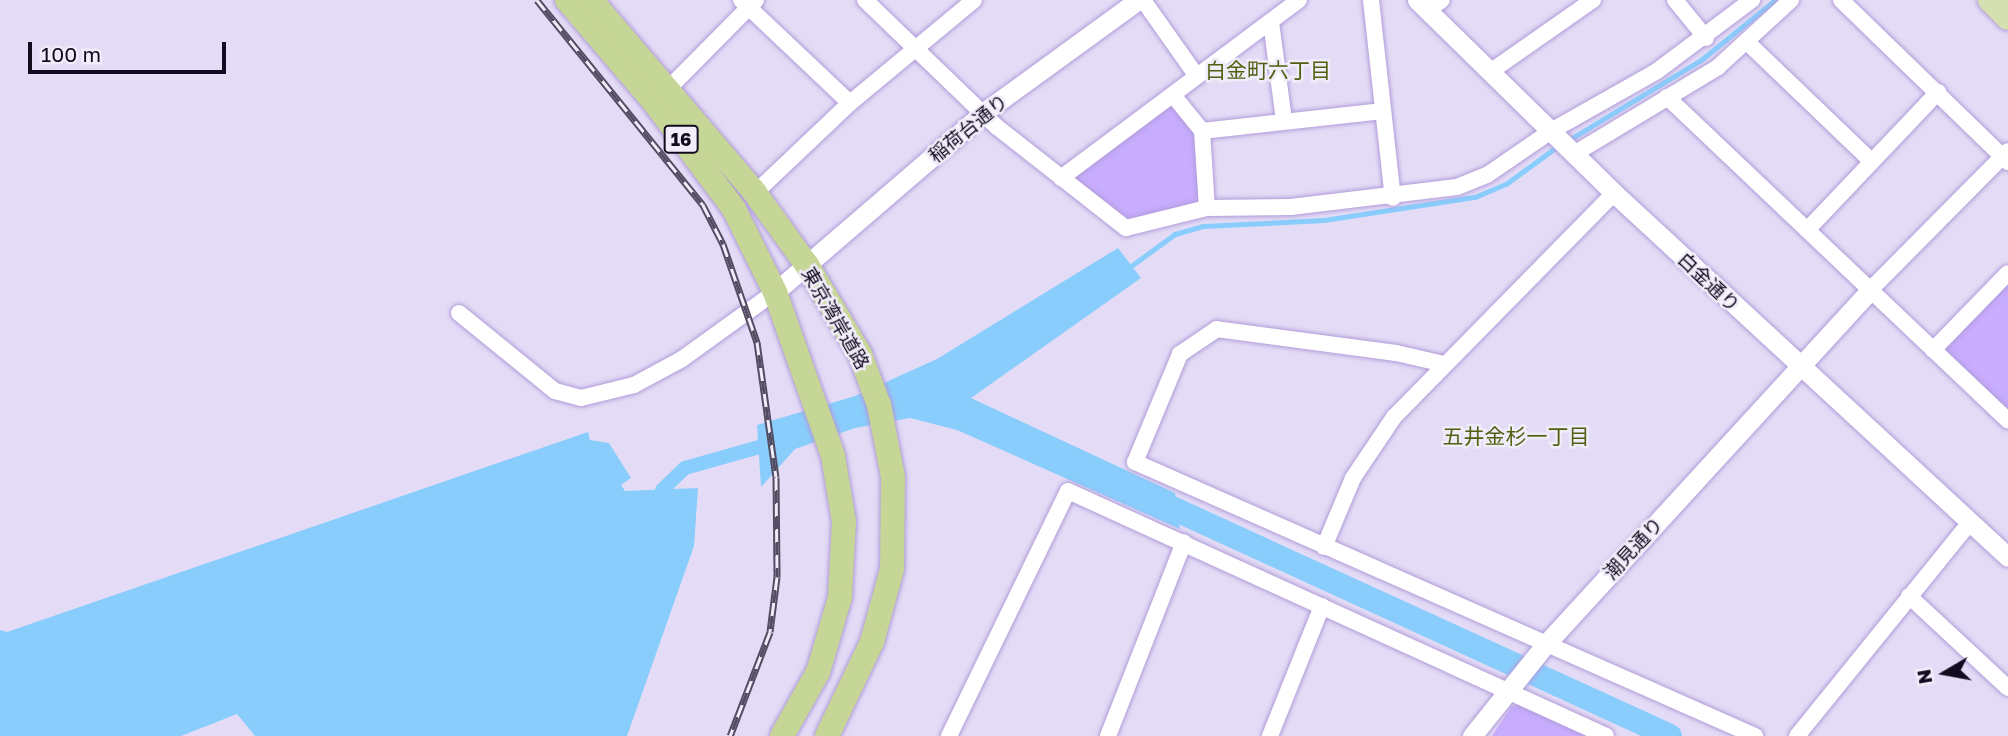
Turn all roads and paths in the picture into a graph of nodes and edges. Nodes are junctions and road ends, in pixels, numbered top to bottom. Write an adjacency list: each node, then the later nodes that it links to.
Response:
1 (567, 0): 24 (highway, 東京湾岸道路 / 16)
2 (591, 0): 24 (highway, 東京湾岸道路 / 16)
3 (865, 0): 20 (street)
4 (974, 0): 20 (street)
5 (1299, 0): 17 (street)
6 (1371, 0): 28 (street)
7 (1593, 0): 21 (street)
8 (1675, 0): 18 (street)
9 (1752, 0): 18 (street)
10 (1791, 0): 19 (street)
11 (1841, 0): 23 (street)
12 (1990, 0): 16 (main road)
13 (1136, 1): 22 (street); 29 (street, 稲荷台通り)
14 (748, 2): 24 (street); 27 (street)
15 (1429, 4): 21 (street, 白金通り)
16 (2008, 18)
17 (1271, 22): 22 (street); 30 (street)
18 (1706, 38): 32 (street)
19 (1747, 42): 26 (street); 35 (street)
20 (915, 47): 27 (street); 29 (street)
21 (1490, 72): 32 (street, 白金通り)
22 (1196, 75): 25 (street)
23 (1938, 92): 34 (street); 35 (street)
24 (662, 95): 37 (highway, 東京湾岸道路 / 16); 44 (highway, 東京湾岸道路 / 16)
25 (1172, 95): 31 (street); 36 (street)
26 (1667, 97): 33 (street); 41 (street)
27 (850, 103): 37 (street)
28 (1383, 111): 30 (street); 39 (street)
29 (984, 112): 36 (street); 42 (street, 稲荷台通り)
30 (1284, 121): 31 (street)
31 (1202, 131): 40 (street)
32 (1552, 131): 33 (street, 白金通り); 39 (street)
33 (1574, 154): 38 (street, 白金通り)
34 (2006, 157): 45 (street)
35 (1871, 161): 41 (street)
36 (1061, 178): 40 (street)
37 (755, 193): 42 (highway, 東京湾岸道路 / 16)
38 (1614, 193): 48 (street); 49 (street, 白金通り)
39 (1393, 198): 40 (street)
40 (1206, 208)
41 (1808, 229): 45 (street)
42 (807, 265): 44 (street, 稲荷台通り); 61 (highway, 東京湾岸道路 / 16)
43 (2008, 273): 47 (street)
44 (775, 292): 46 (street); 60 (highway, 東京湾岸道路 / 16)
45 (1869, 292): 47 (street); 49 (street, 潮見通り)
46 (459, 313)
47 (1933, 351): 50 (street)
48 (1444, 364): 53 (street); 53 (street)
49 (1800, 366): 51 (street, 白金通り); 57 (street, 潮見通り)
50 (2008, 419)
51 (1970, 522): 54 (street, 白金通り); 55 (street)
52 (1184, 542): 56 (street); 62 (street); 63 (street)
53 (1324, 547): 57 (street)
54 (2008, 557)
55 (1909, 596): 58 (street); 68 (street)
56 (1322, 606): 59 (street); 64 (street)
57 (1544, 646): 59 (street, 潮見通り); 67 (street)
58 (2008, 688)
59 (1504, 691): 65 (street, 潮見通り); 66 (street)
60 (782, 736)
61 (827, 736)
62 (949, 736)
63 (1108, 736)
64 (1270, 736)
65 (1472, 736)
66 (1606, 736)
67 (1755, 736)
68 (1797, 736)

